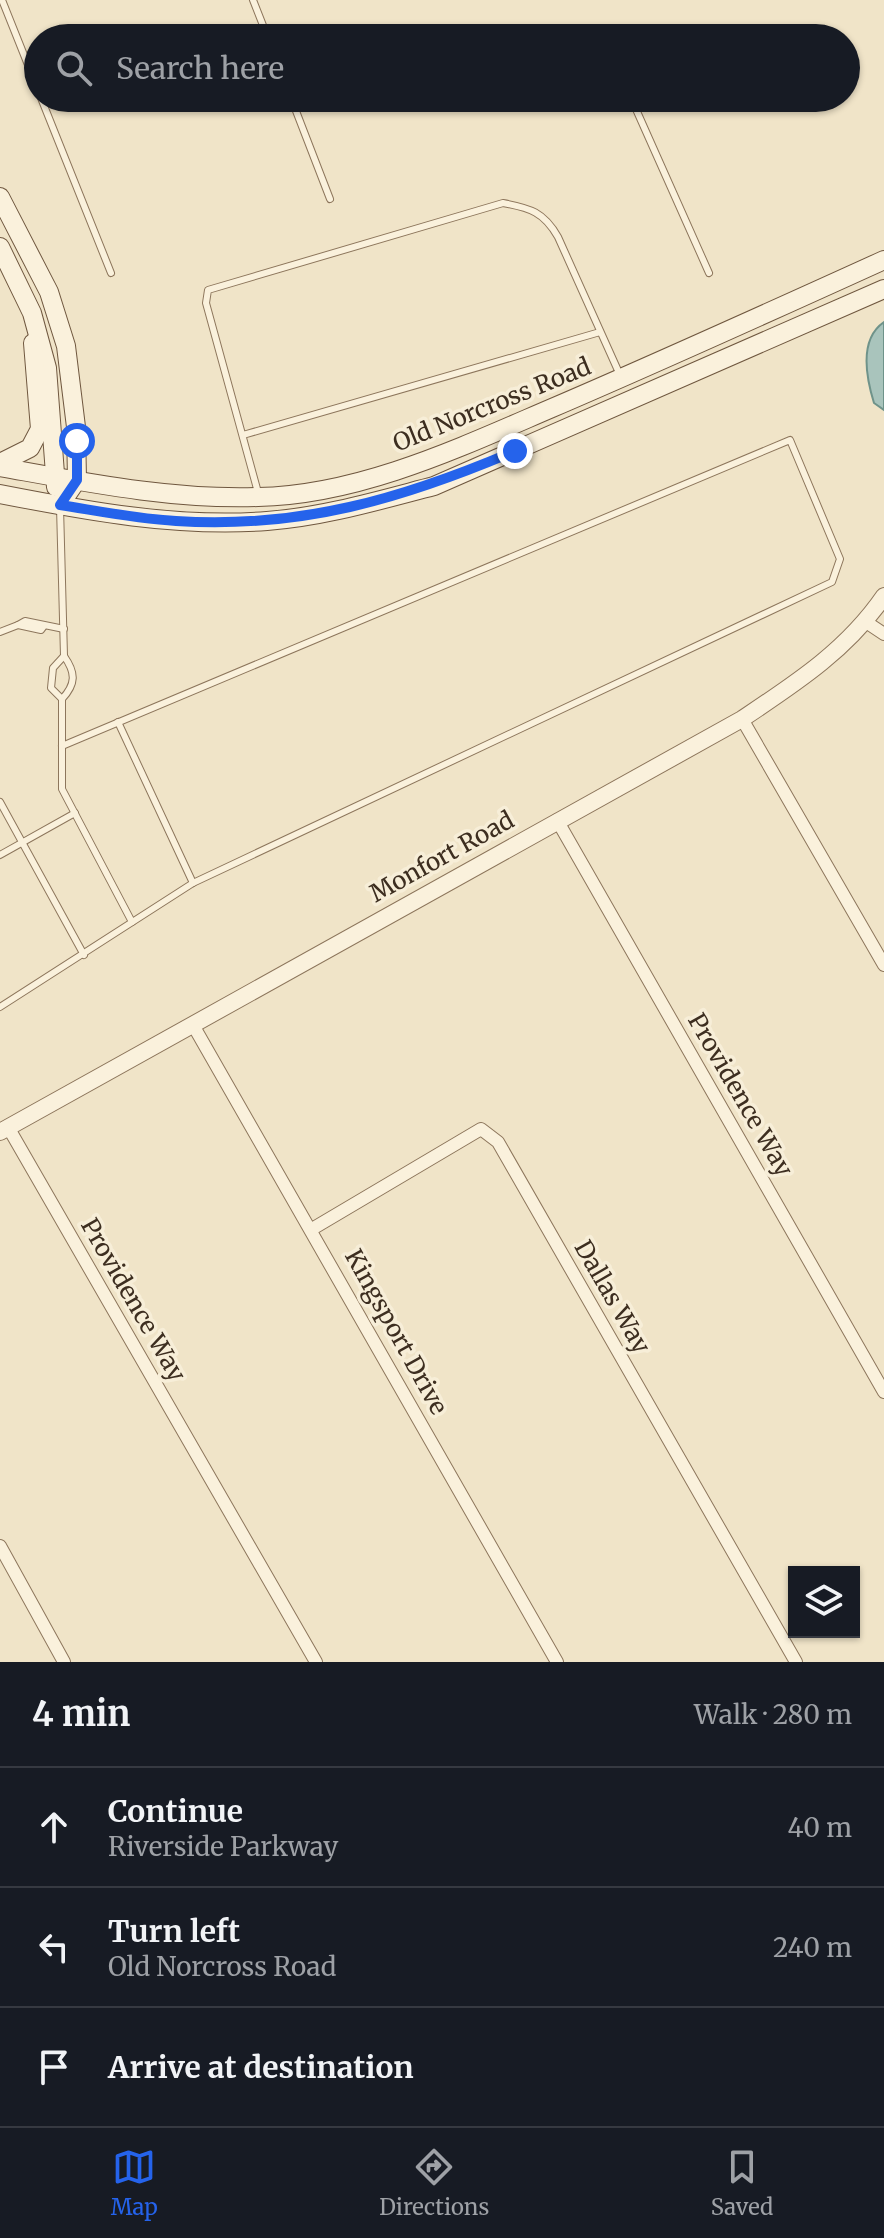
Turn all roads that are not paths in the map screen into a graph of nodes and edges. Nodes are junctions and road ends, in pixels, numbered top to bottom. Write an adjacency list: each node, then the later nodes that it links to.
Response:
1 (2, 0): 4 (lane)
2 (253, 0): 3 (lane)
3 (262, 24)
4 (24, 55)
5 (47, 112): 12 (lane)
6 (296, 112): 9 (lane)
7 (637, 112): 13 (lane)
8 (0, 197): 21 (main road)
9 (330, 199)
10 (0, 247): 15 (main road)
11 (884, 260): 17 (main road, Old Norcross Road)
12 (111, 273)
13 (709, 273)
14 (884, 289): 24 (main road, Old Norcross Road)
15 (32, 313): 19 (main road); 20 (main road)
16 (600, 332): 17 (lane); 18 (lane); 18 (lane)
17 (621, 379): 23 (main road, Old Norcross Road)
18 (243, 435): 23 (lane)
19 (0, 465): 20 (main road, Old Norcross Road)
20 (53, 476): 21 (main road, Old Norcross Road); 24 (main road)
21 (77, 480): 23 (main road, Old Norcross Road); 24 (main road)
22 (0, 494): 24 (main road, Old Norcross Road)
23 (260, 497)
24 (60, 505): 27 (lane)
25 (884, 596): 26 (street, Monfort Road)
26 (866, 622): 29 (street); 32 (street, Monfort Road)
27 (64, 629): 28 (lane); 30 (lane)
28 (0, 632)
29 (884, 634)
30 (64, 656): 31 (lane); 31 (lane)
31 (62, 699): 34 (lane)
32 (742, 719): 37 (street, Monfort Road); 43 (street)
33 (118, 722): 34 (lane); 40 (lane); 40 (lane)
34 (62, 746): 36 (lane)
35 (0, 802): 38 (lane)
36 (75, 813): 38 (lane); 41 (lane)
37 (557, 820): 45 (street, Monfort Road); 48 (street, Providence Way)
38 (24, 842): 39 (lane); 42 (lane)
39 (0, 855)
40 (193, 883): 41 (lane)
41 (132, 922): 42 (lane)
42 (84, 955): 44 (lane)
43 (884, 965)
44 (0, 1007)
45 (193, 1025): 46 (street, Monfort Road); 47 (street, Kingsport Drive)
46 (4, 1130): 51 (street, Providence Way)
47 (312, 1229): 52 (street, Kingsport Drive); 53 (street, Dallas Way)
48 (884, 1392)
49 (0, 1546): 50 (street)
50 (64, 1662)
51 (316, 1662)
52 (557, 1662)
53 (796, 1662)

